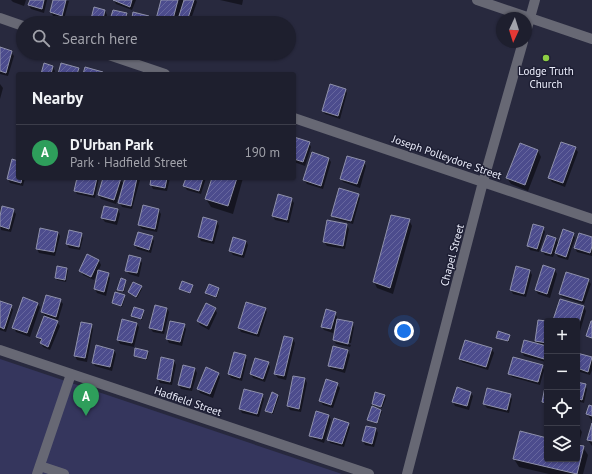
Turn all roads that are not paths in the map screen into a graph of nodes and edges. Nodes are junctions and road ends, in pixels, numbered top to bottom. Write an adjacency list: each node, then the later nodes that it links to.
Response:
1 (477, 0): 3 (street)
2 (535, 0): 4 (street)
3 (512, 12)
4 (532, 12)
5 (0, 18): 7 (street)
6 (532, 19): 8 (street)
7 (16, 24)
8 (592, 39)
9 (521, 48): 13 (street, Chapel Street)
10 (124, 60): 11 (street)
11 (159, 72)
12 (296, 119): 13 (street, Joseph Polleydore Street)
13 (483, 182): 14 (street, Joseph Polleydore Street); 20 (street, Chapel Street)
14 (592, 219)
15 (0, 350): 16 (street, Hadfield Street)
16 (71, 374): 17 (street); 19 (street, Hadfield Street)
17 (39, 470): 18 (street)
18 (64, 474)
19 (369, 474)
20 (407, 474)

